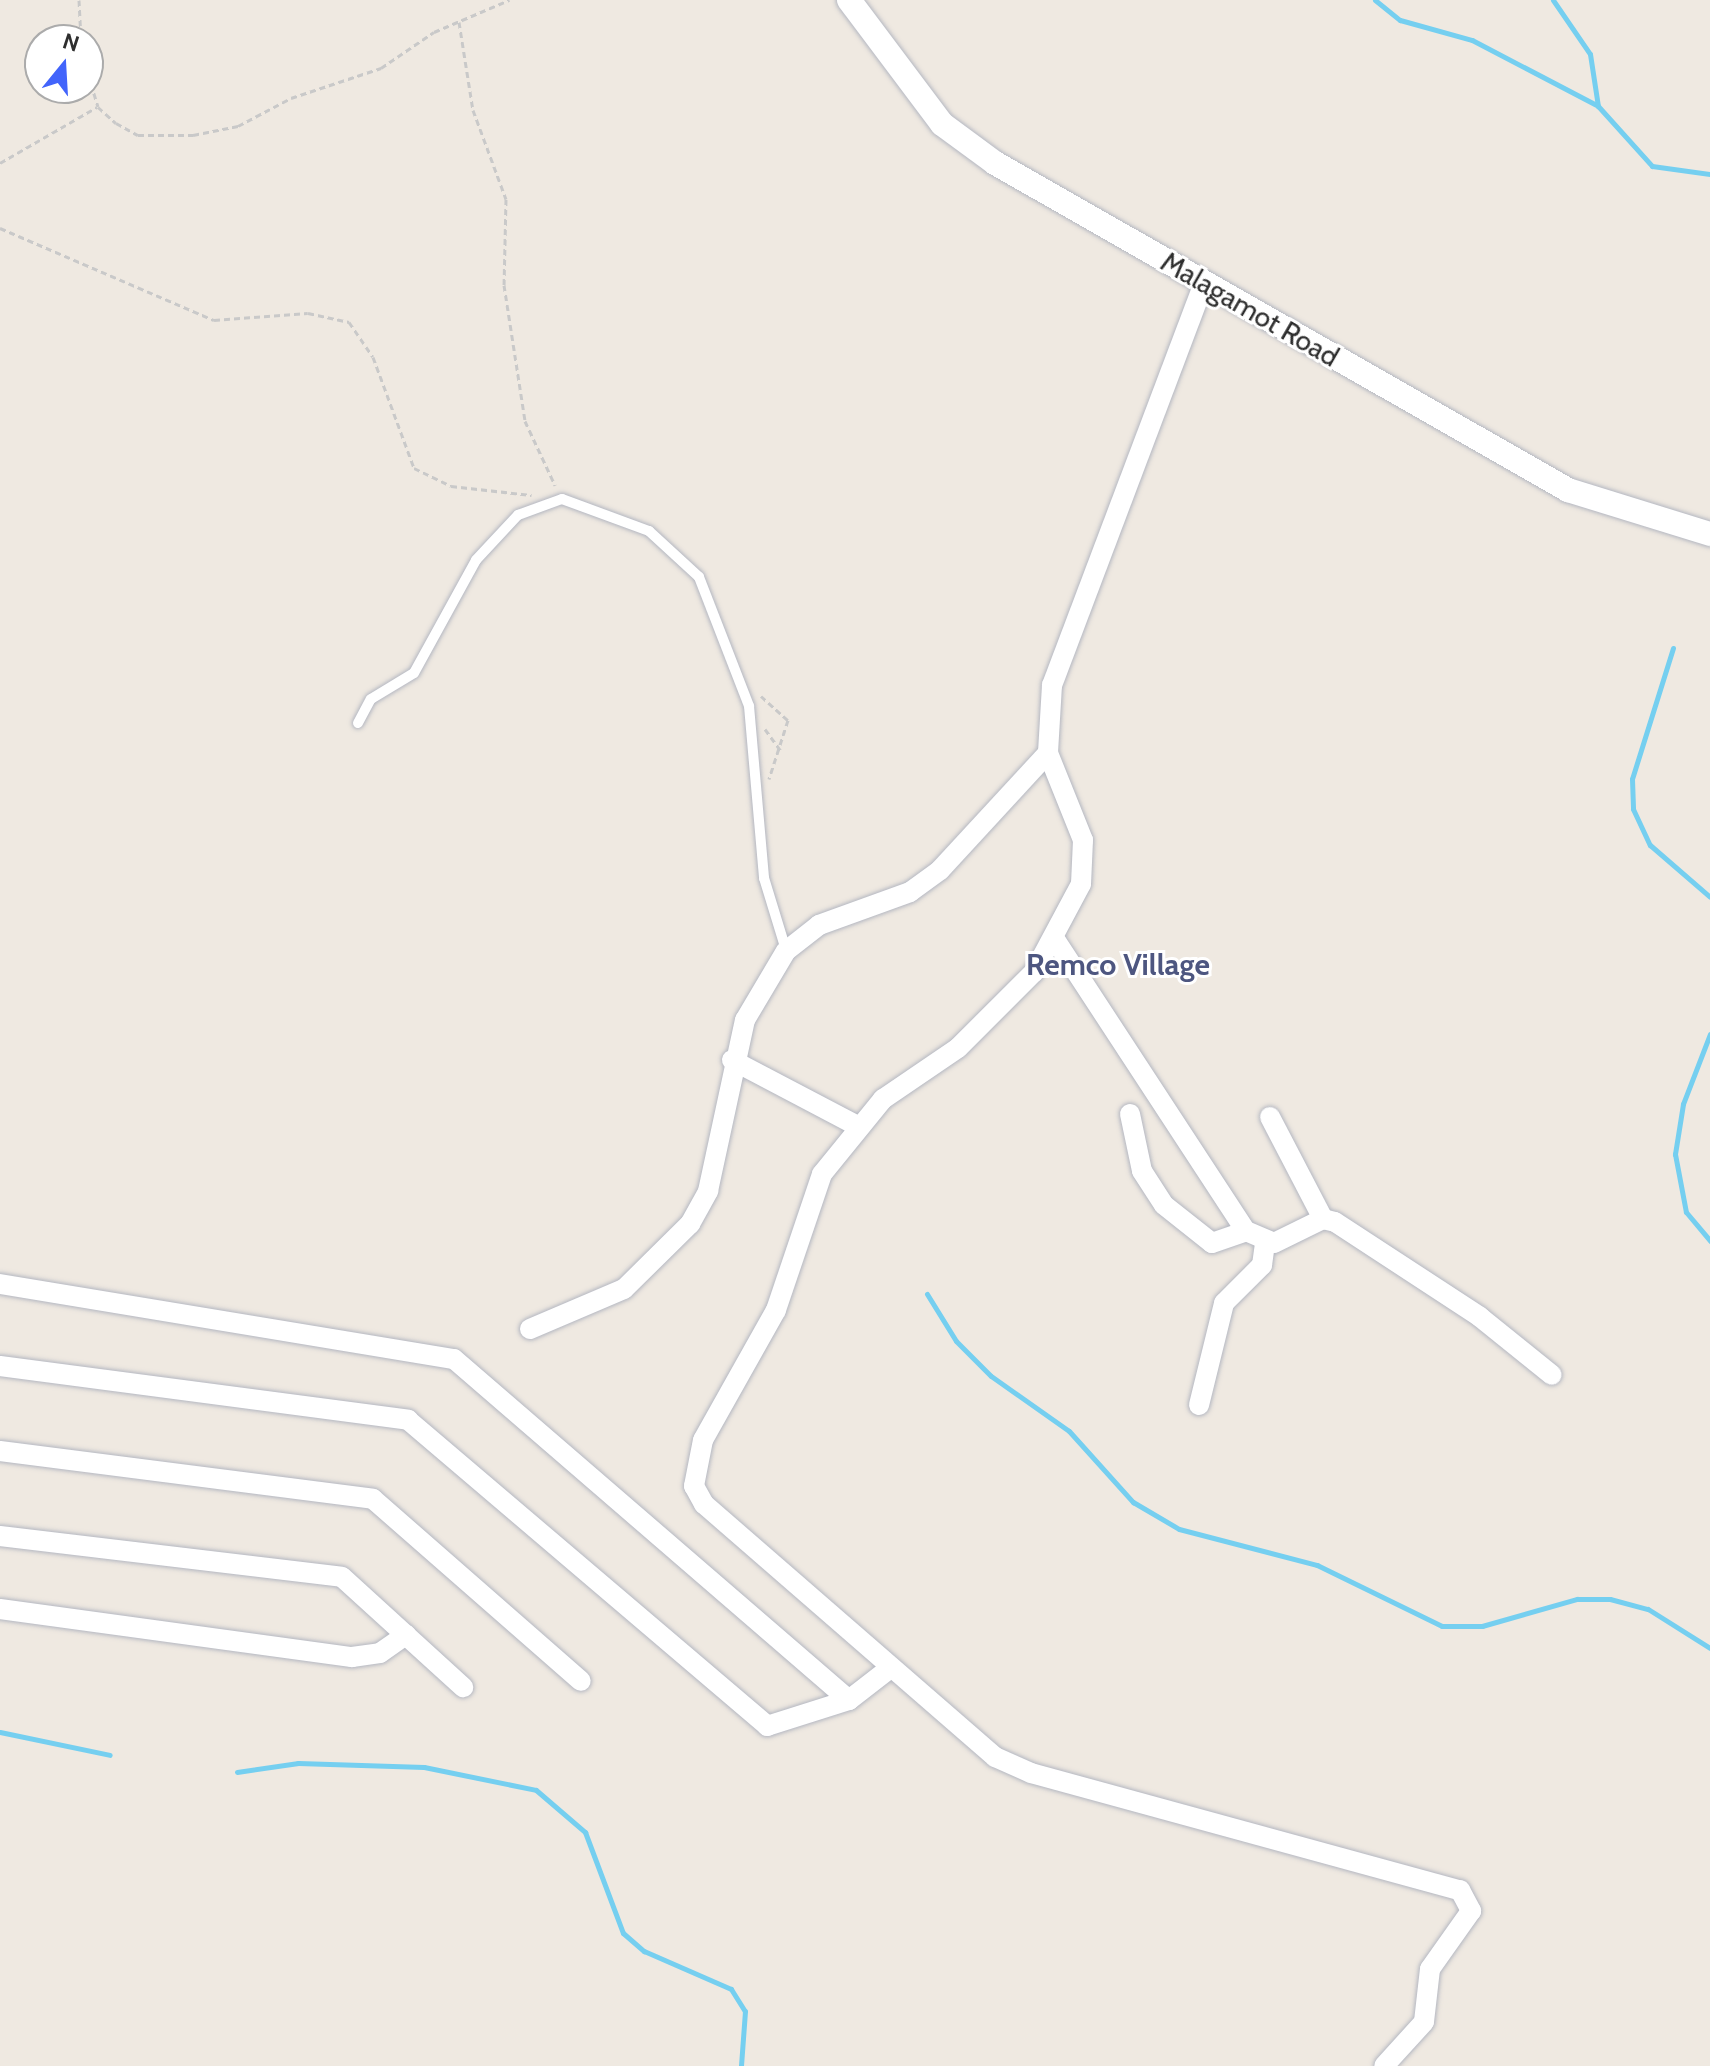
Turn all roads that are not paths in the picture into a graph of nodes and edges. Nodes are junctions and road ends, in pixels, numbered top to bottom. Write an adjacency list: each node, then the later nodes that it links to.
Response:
1 (849, 0): 2 (street, Malagamot Road)
2 (1204, 283): 3 (street, Malagamot Road); 5 (street)
3 (1710, 534)
4 (358, 723): 7 (lane)
5 (1048, 753): 6 (street); 7 (street)
6 (1056, 941): 11 (street); 13 (street)
7 (786, 951): 8 (street)
8 (732, 1060): 11 (street); 16 (street)
9 (1130, 1114): 13 (street)
10 (1270, 1117): 12 (street)
11 (856, 1125): 24 (street)
12 (1323, 1219): 14 (street); 18 (street)
13 (1246, 1231): 14 (street)
14 (1265, 1243): 19 (street)
15 (0, 1284): 27 (street)
16 (530, 1329)
17 (0, 1366): 27 (street)
18 (1552, 1375)
19 (1199, 1405)
20 (0, 1451): 25 (street)
21 (0, 1536): 23 (street)
22 (0, 1609): 23 (street)
23 (406, 1635): 26 (street)
24 (889, 1669): 27 (street); 28 (street)
25 (581, 1681)
26 (463, 1687)
27 (849, 1700)
28 (1384, 2066)

